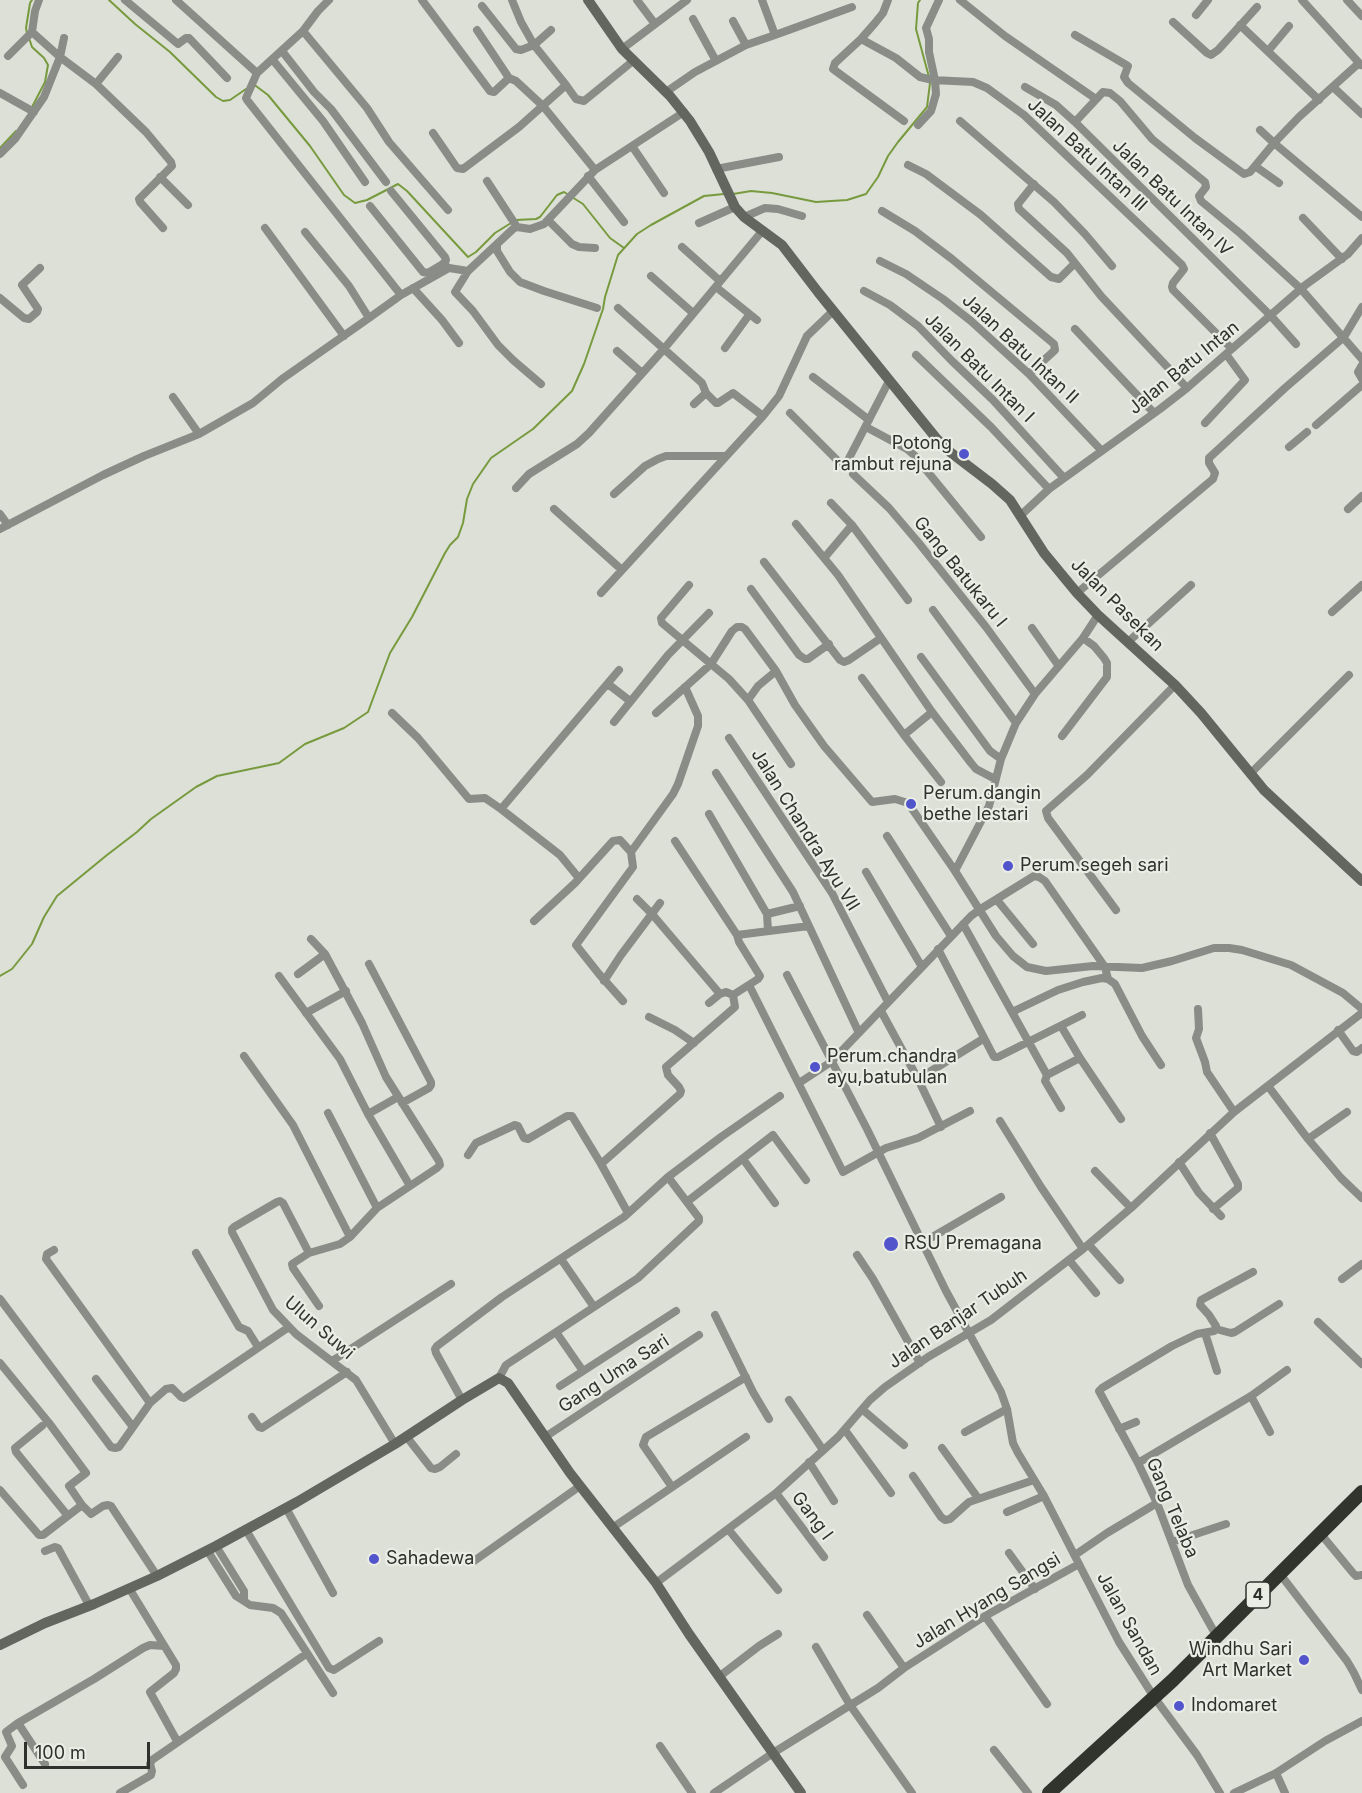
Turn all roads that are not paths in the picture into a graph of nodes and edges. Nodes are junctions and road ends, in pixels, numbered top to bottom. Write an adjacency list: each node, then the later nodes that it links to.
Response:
1 (39, 0): 30 (street)
2 (125, 0): 49 (street)
3 (176, 0): 48 (street)
4 (329, 0): 31 (street)
5 (422, 0): 50 (street)
6 (512, 0): 36 (street)
7 (588, 0): 38 (street, Jalan Pasekan)
8 (637, 0): 25 (street)
9 (687, 0): 25 (street)
10 (762, 0): 32 (street)
11 (888, 0): 35 (street)
12 (939, 0): 51 (street)
13 (960, 0): 58 (street)
14 (1208, 0): 20 (street)
15 (1347, 0): 21 (street)
16 (1305, 1): 47 (street)
17 (482, 6): 36 (street)
18 (852, 7): 32 (street)
19 (1257, 7): 26 (street)
20 (1196, 15)
21 (1362, 16)
22 (693, 19): 45 (street)
23 (733, 21): 37 (street)
24 (1173, 22): 26 (street)
25 (655, 24): 38 (street)
26 (1240, 25): 40 (street)
27 (1289, 26): 40 (street)
28 (477, 30): 50 (street)
29 (551, 30): 36 (street)
30 (32, 32): 41 (street); 42 (street)
31 (303, 32): 39 (street); 90 (street)
32 (775, 35): 37 (street)
33 (1075, 35): 75 (street)
34 (64, 38): 42 (street)
35 (861, 39): 51 (street); 64 (street)
36 (534, 45): 53 (street)
37 (746, 45): 45 (street)
38 (622, 49): 46 (street, Jalan Pasekan)
39 (282, 51): 44 (street); 82 (street)
40 (1268, 51): 59 (street)
41 (8, 56)
42 (60, 57): 52 (street); 61 (street)
43 (118, 57): 52 (street)
44 (272, 59): 48 (street); 81 (street)
45 (716, 60): 56 (street)
46 (633, 61): 53 (street); 56 (street, Jalan Pasekan)
47 (1360, 65): 55 (street)
48 (257, 73): 120 (street)
49 (226, 78)
50 (509, 78): 60 (street)
51 (931, 80): 67 (street); 139 (street, Jalan Batu Intan III)
52 (96, 84): 79 (street)
53 (566, 85): 60 (street)
54 (1025, 87): 66 (street, Jalan Batu Intan IV)
55 (1333, 87): 59 (street); 63 (street)
56 (666, 92): 62 (street, Jalan Pasekan)
57 (0, 93): 61 (street)
58 (1096, 99): 66 (street); 118 (street)
59 (1319, 100): 70 (street)
60 (543, 106): 69 (street); 77 (street)
61 (34, 112): 72 (street)
62 (684, 112): 71 (street); 76 (street, Jalan Pasekan)
63 (1362, 114)
64 (904, 121)
65 (960, 121): 84 (street)
66 (1075, 122): 128 (street, Jalan Batu Intan IV)
67 (918, 125)
68 (1260, 130): 70 (street)
69 (433, 134)
70 (1274, 143): 75 (street); 94 (street)
71 (632, 146): 77 (street); 86 (street)
72 (0, 154)
73 (779, 158): 76 (street)
74 (908, 165): 110 (street)
75 (1255, 166): 83 (street)
76 (716, 169): 89 (street, Jalan Pasekan)
77 (595, 170): 78 (street)
78 (588, 176): 96 (street); 97 (street)
79 (160, 177): 87 (street); 100 (street)
80 (487, 181): 99 (street)
81 (366, 182)
82 (386, 182)
83 (1279, 183)
84 (1034, 184): 110 (street); 112 (street)
85 (391, 191): 111 (street)
86 (664, 193)
87 (188, 205)
88 (370, 206): 111 (street)
89 (735, 207): 93 (street, Jalan Pasekan); 98 (street)
90 (448, 210)
91 (882, 211): 144 (street)
92 (802, 216): 93 (street)
93 (744, 217): 102 (street, Jalan Pasekan)
94 (1362, 217)
95 (1303, 218): 108 (street)
96 (549, 221): 99 (street); 106 (street)
97 (624, 222)
98 (699, 223)
99 (517, 227): 105 (street)
100 (164, 228)
101 (265, 228): 132 (street)
102 (763, 230): 116 (street); 125 (street, Jalan Pasekan)
103 (305, 232): 129 (street)
104 (1362, 238): 108 (street, Jalan Batu Intan)
105 (497, 245): 114 (street); 123 (street)
106 (595, 248)
107 (682, 248): 116 (street)
108 (1342, 259): 118 (street, Jalan Batu Intan)
109 (880, 261): 144 (street, Jalan Batu Intan II)
110 (1074, 264): 150 (street)
111 (446, 266): 114 (street); 117 (street)
112 (1112, 266)
113 (40, 268): 121 (street)
114 (468, 271): 148 (street)
115 (651, 276): 126 (street)
116 (718, 284): 126 (street); 127 (street)
117 (413, 288): 120 (street); 134 (street)
118 (1301, 289): 128 (street, Jalan Batu Intan); 133 (street)
119 (864, 291): 166 (street, Jalan Batu Intan I)
120 (401, 295): 129 (street)
121 (0, 298)
122 (1362, 307): 133 (street)
123 (597, 308)
124 (618, 308): 137 (street)
125 (833, 311): 147 (street, Jalan Pasekan); 156 (street)
126 (693, 313): 137 (street)
127 (749, 315): 130 (street); 136 (street)
128 (1271, 316): 135 (street, Jalan Batu Intan IV); 139 (street, Jalan Batu Intan)
129 (369, 318): 132 (street)
130 (757, 320)
131 (1075, 329): 155 (street)
132 (344, 336): 161 (street)
133 (1344, 337): 141 (street); 188 (street)
134 (459, 343)
135 (1296, 344)
136 (725, 348)
137 (663, 350): 143 (street); 151 (street)
138 (617, 351): 143 (street)
139 (1229, 352): 150 (street, Jalan Batu Intan); 157 (street)
140 (916, 355): 168 (street)
141 (1362, 359)
142 (1362, 365): 146 (street)
143 (642, 373): 167 (street)
144 (1029, 374): 163 (street, Jalan Batu Intan II)
145 (813, 377): 158 (street)
146 (1362, 379)
147 (889, 381): 158 (street); 175 (street, Jalan Pasekan)
148 (541, 384)
149 (1362, 385): 159 (street)
150 (1187, 388): 155 (street, Jalan Batu Intan)
151 (706, 393): 153 (street); 156 (street)
152 (173, 397): 161 (street)
153 (694, 404)
154 (790, 413): 158 (street)
155 (1154, 413): 163 (street, Jalan Batu Intan)
156 (763, 416): 164 (street)
157 (1205, 423)
158 (868, 424): 179 (street)
159 (1316, 425)
160 (1307, 432): 162 (street)
161 (199, 434): 178 (street)
162 (1289, 447)
163 (1101, 450): 166 (street, Jalan Batu Intan)
164 (726, 456): 169 (street); 182 (street)
165 (853, 474): 210 (street, Gang Batukaru I)
166 (1064, 478): 168 (street, Jalan Batu Intan)
167 (516, 488)
168 (1049, 489): 175 (street, Jalan Batu Intan)
169 (614, 494)
170 (1362, 496): 173 (street)
171 (831, 503): 177 (street)
172 (554, 509): 182 (street)
173 (1348, 509)
174 (0, 514): 178 (street)
175 (1020, 516): 188 (street, Jalan Pasekan)
176 (796, 524): 180 (street)
177 (852, 525): 180 (street); 189 (street)
178 (4, 527)
179 (981, 537)
180 (825, 557): 195 (street)
181 (764, 562): 199 (street)
182 (622, 570): 187 (street)
183 (689, 585): 197 (street)
184 (1191, 585): 198 (street)
185 (1362, 585): 191 (street)
186 (751, 589): 199 (street)
187 (601, 593)
188 (1077, 593): 193 (street, Jalan Pasekan)
189 (908, 600)
190 (933, 610): 217 (street)
191 (1332, 612)
192 (709, 613): 197 (street)
193 (1098, 615): 196 (street); 198 (street, Jalan Pasekan)
194 (1032, 628): 202 (street)
195 (881, 638): 199 (street); 213 (street)
196 (1083, 638): 202 (street); 219 (street)
197 (682, 641): 201 (street); 212 (street)
198 (1128, 642): 208 (street, Jalan Pasekan)
199 (829, 644)
200 (921, 657): 221 (street)
201 (711, 664): 204 (street); 209 (street); 211 (street)
202 (1058, 665): 210 (street)
203 (619, 670): 207 (street)
204 (776, 671): 211 (street); 232 (street)
205 (1348, 675): 224 (street)
206 (862, 678): 218 (street)
207 (608, 684): 212 (street); 227 (street)
208 (1175, 685): 224 (street, Jalan Pasekan); 241 (street)
209 (685, 687): 215 (street); 231 (street)
210 (1035, 694): 217 (street)
211 (748, 700): 222 (street)
212 (630, 701): 216 (street)
213 (932, 712): 218 (street); 225 (street)
214 (392, 713): 227 (street)
215 (656, 713)
216 (614, 722)
217 (1016, 723): 221 (street)
218 (904, 735): 226 (street)
219 (1062, 736)
220 (729, 738): 267 (street, Jalan Chandra Ayu VII)
221 (1001, 759): 225 (street)
222 (791, 764)
223 (716, 773): 239 (street)
224 (1250, 774): 235 (street, Jalan Pasekan)
225 (995, 779): 232 (street)
226 (941, 782)
227 (501, 809): 234 (street)
228 (709, 814): 243 (street)
229 (887, 836): 249 (street)
230 (675, 841): 248 (street)
231 (631, 852): 234 (street); 261 (street)
232 (955, 871): 240 (street)
233 (866, 872): 255 (street)
234 (578, 877): 244 (street)
235 (1362, 881)
236 (637, 899): 242 (street)
237 (997, 900): 240 (street); 251 (street); 256 (street)
238 (660, 903): 242 (street)
239 (800, 906): 243 (street); 246 (street)
240 (979, 910): 245 (street); 256 (street)
241 (1116, 910)
242 (652, 914): 261 (street); 264 (street)
243 (767, 914): 247 (street)
244 (534, 921)
245 (963, 924): 249 (street); 272 (street)
246 (809, 926): 247 (street); 278 (street)
247 (768, 931): 248 (street)
248 (737, 935): 262 (street)
249 (951, 936): 252 (street)
250 (310, 939): 253 (street)
251 (1033, 944)
252 (938, 949): 255 (street); 279 (street)
253 (325, 954): 257 (street); 263 (street)
254 (369, 964): 292 (street)
255 (922, 967): 267 (street)
256 (1105, 967): 260 (street); 271 (street)
257 (298, 974)
258 (787, 975): 285 (street, Jalan Hyang Sangsi)
259 (279, 976): 273 (street)
260 (1108, 979): 272 (street); 286 (street)
261 (604, 981): 266 (street)
262 (749, 985): 265 (street); 289 (street)
263 (346, 991): 273 (street); 292 (street)
264 (720, 994): 265 (street); 268 (street)
265 (733, 994): 281 (street)
266 (623, 1001)
267 (888, 1002): 270 (street)
268 (709, 1003)
269 (1198, 1009): 295 (street)
270 (881, 1011): 278 (street); 288 (street)
271 (1362, 1011): 277 (street, Jalan Banjar Tubuh)
272 (1012, 1012): 280 (street)
273 (306, 1013): 298 (street)
274 (1082, 1015): 276 (street)
275 (649, 1017): 281 (street)
276 (1061, 1026): 280 (street); 284 (street)
277 (1338, 1030): 282 (street); 290 (street, Jalan Banjar Tubuh)
278 (859, 1033): 285 (street)
279 (983, 1039): 280 (street); 288 (street)
280 (1029, 1042): 287 (street)
281 (694, 1043): 308 (street)
282 (1362, 1048)
283 (244, 1056): 322 (street)
284 (1080, 1058): 287 (street); 299 (street)
285 (831, 1062): 289 (street); 304 (street, Jalan Hyang Sangsi)
286 (1161, 1065)
287 (1047, 1075): 293 (street)
288 (918, 1079): 301 (street)
289 (799, 1083): 304 (street)
290 (1268, 1086): 295 (street, Jalan Banjar Tubuh); 303 (street)
291 (780, 1096): 310 (street)
292 (400, 1100): 298 (street); 312 (street)
293 (1061, 1108)
294 (970, 1111): 301 (street)
295 (1234, 1112): 302 (street, Jalan Banjar Tubuh)
296 (1347, 1112): 303 (street)
297 (328, 1113): 317 (street)
298 (368, 1114): 312 (street)
299 (1120, 1119)
300 (1000, 1121): 324 (street)
301 (940, 1127): 304 (street)
302 (1210, 1133): 307 (street, Jalan Banjar Tubuh); 319 (street)
303 (1308, 1139): 314 (street)
304 (877, 1153): 323 (street, Jalan Hyang Sangsi)
305 (468, 1155): 308 (street)
306 (743, 1159): 311 (street); 315 (street); 316 (street)
307 (1179, 1162): 318 (street, Jalan Banjar Tubuh); 319 (street)
308 (601, 1164): 320 (street)
309 (1095, 1171): 318 (street)
310 (668, 1177): 315 (street); 320 (street)
311 (806, 1180)
312 (410, 1186): 317 (street)
313 (1001, 1197): 323 (street)
314 (1362, 1198)
315 (687, 1202): 340 (street)
316 (775, 1203)
317 (377, 1208): 322 (street)
318 (1131, 1208): 324 (street, Jalan Banjar Tubuh)
319 (1213, 1209): 321 (street)
320 (628, 1213): 329 (street)
321 (1221, 1216)
322 (350, 1237): 327 (street)
323 (922, 1243): 348 (street, Jalan Hyang Sangsi)
324 (1086, 1247): 330 (street, Jalan Banjar Tubuh); 334 (street)
325 (54, 1250): 366 (street)
326 (196, 1253): 350 (street)
327 (309, 1253): 339 (street); 344 (street, Ulun Suwi)
328 (857, 1255): 353 (street)
329 (561, 1259): 340 (street); 364 (street)
330 (1069, 1260): 336 (street); 348 (street, Jalan Banjar Tubuh)
331 (1362, 1264): 333 (street)
332 (1253, 1272): 345 (street)
333 (1342, 1279)
334 (1120, 1280)
335 (451, 1284): 351 (street)
336 (1096, 1293)
337 (0, 1299): 373 (street)
338 (1279, 1304): 345 (street)
339 (319, 1306)
340 (594, 1307): 346 (street)
341 (676, 1311): 356 (street)
342 (715, 1315): 359 (street)
343 (1318, 1322): 354 (street)
344 (289, 1327): 350 (street); 351 (street, Ulun Suwi)
345 (1216, 1329): 347 (street)
346 (556, 1332): 356 (street); 360 (street)
347 (1206, 1333): 357 (street); 374 (street, Gang Telaba)
348 (969, 1334): 353 (street, Jalan Banjar Tubuh); 367 (street, Jalan Hyang Sangsi)
349 (699, 1335): 379 (street, Gang Uma Sari)
350 (258, 1347): 366 (street)
351 (332, 1361): 358 (street, Ulun Suwi)
352 (0, 1363): 400 (street)
353 (920, 1363): 368 (street, Jalan Banjar Tubuh)
354 (1362, 1364)
355 (1287, 1370): 363 (street)
356 (583, 1371): 362 (street)
357 (1217, 1371)
358 (346, 1372): 369 (street); 381 (street, Ulun Suwi)
359 (746, 1377): 370 (street); 391 (street)
360 (499, 1378): 364 (street); 379 (street)
361 (96, 1379): 373 (street)
362 (560, 1386)
363 (1251, 1396): 377 (street); 387 (street)
364 (462, 1400): 378 (street)
365 (789, 1400): 384 (street)
366 (150, 1403): 373 (street)
367 (1007, 1409): 376 (street); 389 (street, Jalan Hyang Sangsi)
368 (863, 1410): 375 (street, Jalan Banjar Tubuh); 382 (street)
369 (252, 1417)
370 (769, 1419)
371 (1136, 1422): 374 (street)
372 (42, 1426): 403 (street)
373 (133, 1427)
374 (1119, 1429): 387 (street, Gang Telaba)
375 (845, 1430): 384 (street, Jalan Banjar Tubuh); 395 (street)
376 (965, 1432)
377 (1270, 1432)
378 (406, 1436): 381 (street); 385 (street)
379 (545, 1437): 390 (street)
380 (746, 1437): 391 (street)
381 (395, 1443): 401 (street)
382 (904, 1445)
383 (942, 1448): 397 (street)
384 (823, 1450): 386 (street, Jalan Banjar Tubuh)
385 (456, 1454)
386 (809, 1462): 394 (street, Jalan Banjar Tubuh); 398 (street)
387 (1138, 1463): 399 (street, Gang Telaba)
388 (913, 1476): 397 (street)
389 (1034, 1480): 396 (street, Jalan Hyang Sangsi); 397 (street)
390 (580, 1486): 405 (street); 415 (street)
391 (672, 1487): 405 (street)
392 (0, 1490): 403 (street)
393 (1362, 1492): 408 (highway, 4)
394 (776, 1493): 406 (street, Jalan Banjar Tubuh); 414 (street, Gang I)
395 (891, 1493)
396 (1044, 1496): 402 (street); 413 (street, Jalan Hyang Sangsi)
397 (978, 1498)
398 (834, 1501)
399 (1157, 1503): 409 (street, Gang Telaba); 413 (street)
400 (82, 1505): 403 (street); 419 (street)
401 (286, 1508): 407 (street); 424 (street)
402 (1007, 1512)
403 (68, 1516)
404 (1226, 1524): 409 (street)
405 (612, 1528): 420 (street)
406 (728, 1529): 420 (street, Jalan Banjar Tubuh); 423 (street)
407 (246, 1530): 410 (street); 430 (street)
408 (1320, 1533): 417 (highway, 4); 418 (street)
409 (1172, 1542): 429 (street, Gang Telaba)
410 (212, 1548): 419 (street); 434 (street)
411 (45, 1551): 425 (street)
412 (1009, 1553): 422 (street)
413 (1075, 1555): 416 (street, Jalan Hyang Sangsi)
414 (824, 1557)
415 (474, 1561)
416 (1079, 1564): 422 (street, Jalan Hyang Sangsi); 439 (street, Jalan Sandan)
417 (1280, 1574): 429 (highway, 4); 437 (street)
418 (1362, 1575)
419 (157, 1576): 421 (street)
420 (656, 1583): 436 (street)
421 (129, 1588): 425 (street); 432 (street)
422 (1035, 1588): 427 (street, Jalan Hyang Sangsi)
423 (778, 1590)
424 (333, 1593)
425 (89, 1605): 431 (street)
426 (867, 1615): 435 (street)
427 (985, 1616): 435 (street, Jalan Hyang Sangsi); 440 (street)
428 (778, 1634): 436 (street)
429 (1217, 1636): 439 (highway, 4)
430 (379, 1641)
431 (0, 1646)
432 (164, 1646): 443 (street); 444 (street)
433 (816, 1647): 441 (street)
434 (306, 1654): 438 (street); 444 (street)
435 (904, 1668): 441 (street, Jalan Hyang Sangsi)
436 (720, 1676): 447 (street)
437 (1362, 1690)
438 (333, 1693)
439 (1154, 1697): 457 (highway, 4); 458 (street, Jalan Sandan)
440 (1047, 1704)
441 (850, 1705): 447 (street, Jalan Hyang Sangsi); 455 (street)
442 (1362, 1721): 449 (street)
443 (18, 1723): 448 (street); 450 (street)
444 (177, 1741): 451 (street)
445 (660, 1746): 452 (street)
446 (994, 1750): 456 (street)
447 (773, 1753): 453 (street, Jalan Hyang Sangsi); 454 (street)
448 (45, 1764)
449 (1275, 1773): 459 (street); 460 (street)
450 (23, 1785)
451 (120, 1793)
452 (692, 1793)
453 (714, 1793)
454 (801, 1793)
455 (912, 1793)
456 (1029, 1793)
457 (1049, 1793)
458 (1220, 1793)
459 (1234, 1793)
460 (1285, 1793)

